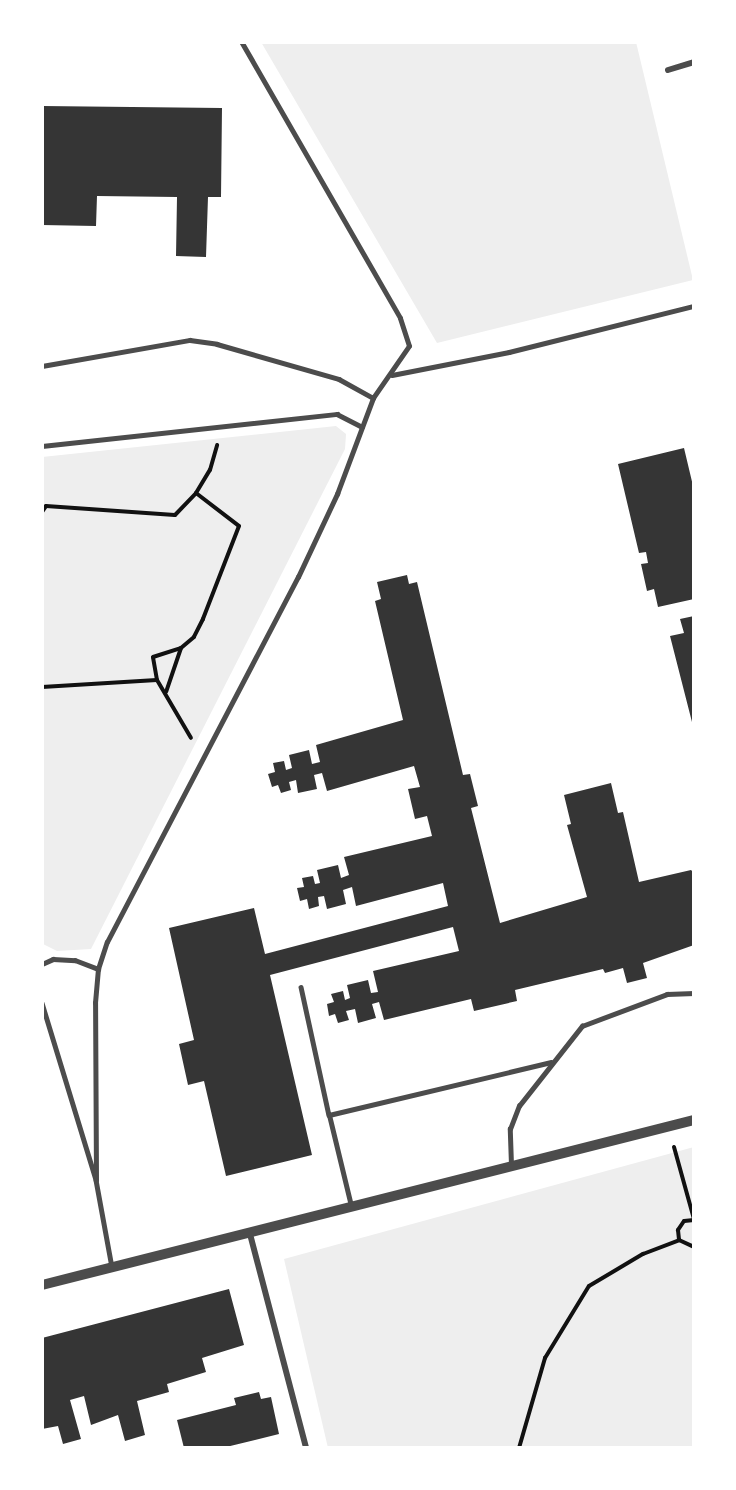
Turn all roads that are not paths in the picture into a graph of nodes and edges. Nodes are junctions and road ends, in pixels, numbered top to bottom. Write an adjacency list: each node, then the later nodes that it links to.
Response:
1 (241, 42): 6 (lane)
2 (694, 62): 3 (street)
3 (668, 70)
4 (694, 306): 6 (lane)
5 (42, 366): 7 (lane)
6 (392, 375): 7 (lane)
7 (373, 398): 8 (lane)
8 (362, 427): 9 (lane); 11 (lane)
9 (42, 446)
10 (42, 964): 11 (lane)
11 (98, 969): 19 (lane)
12 (301, 987): 16 (lane)
13 (694, 993): 15 (lane)
14 (42, 1003): 19 (lane)
15 (551, 1062): 16 (lane); 18 (lane)
16 (329, 1115): 20 (lane)
17 (694, 1120): 18 (street)
18 (511, 1166): 20 (street)
19 (96, 1180): 22 (lane)
20 (351, 1207): 21 (street)
21 (250, 1234): 22 (street); 24 (street)
22 (112, 1267): 23 (street)
23 (42, 1285)
24 (306, 1448)

